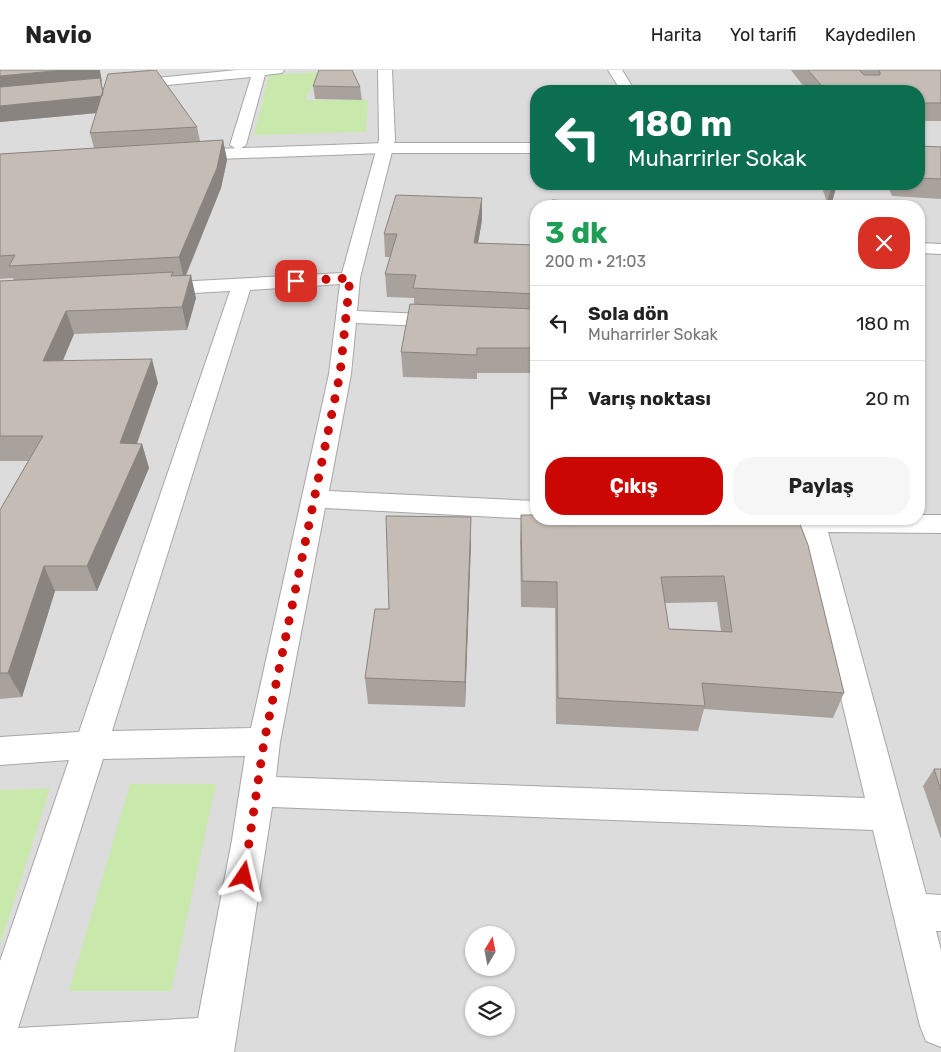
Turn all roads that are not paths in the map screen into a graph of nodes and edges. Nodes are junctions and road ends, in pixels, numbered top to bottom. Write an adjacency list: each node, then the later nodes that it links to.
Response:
1 (276, 70): 4 (street)
2 (385, 70): 8 (street)
3 (615, 70): 5 (street)
4 (259, 72): 6 (street); 9 (street)
5 (624, 85)
6 (112, 87)
7 (530, 140): 8 (street)
8 (386, 144): 9 (street); 9 (street); 10 (street); 13 (street)
9 (238, 145)
10 (530, 148)
11 (925, 248): 12 (street)
12 (941, 249)
13 (350, 278): 14 (street); 16 (street)
14 (242, 284): 15 (street); 24 (street)
15 (136, 290)
16 (346, 317): 17 (street); 18 (street)
17 (460, 322)
18 (313, 499): 19 (street); 23 (street)
19 (530, 510)
20 (925, 524): 21 (street)
21 (941, 524)
22 (813, 525): 27 (street)
23 (264, 742): 24 (street); 26 (street)
24 (92, 745): 25 (street); 29 (street)
25 (0, 751)
26 (257, 792): 27 (street); 31 (street)
27 (887, 816): 28 (street)
28 (926, 912): 30 (street)
29 (0, 1022)
30 (941, 1026)
31 (214, 1045): 32 (street)
32 (0, 1050)

